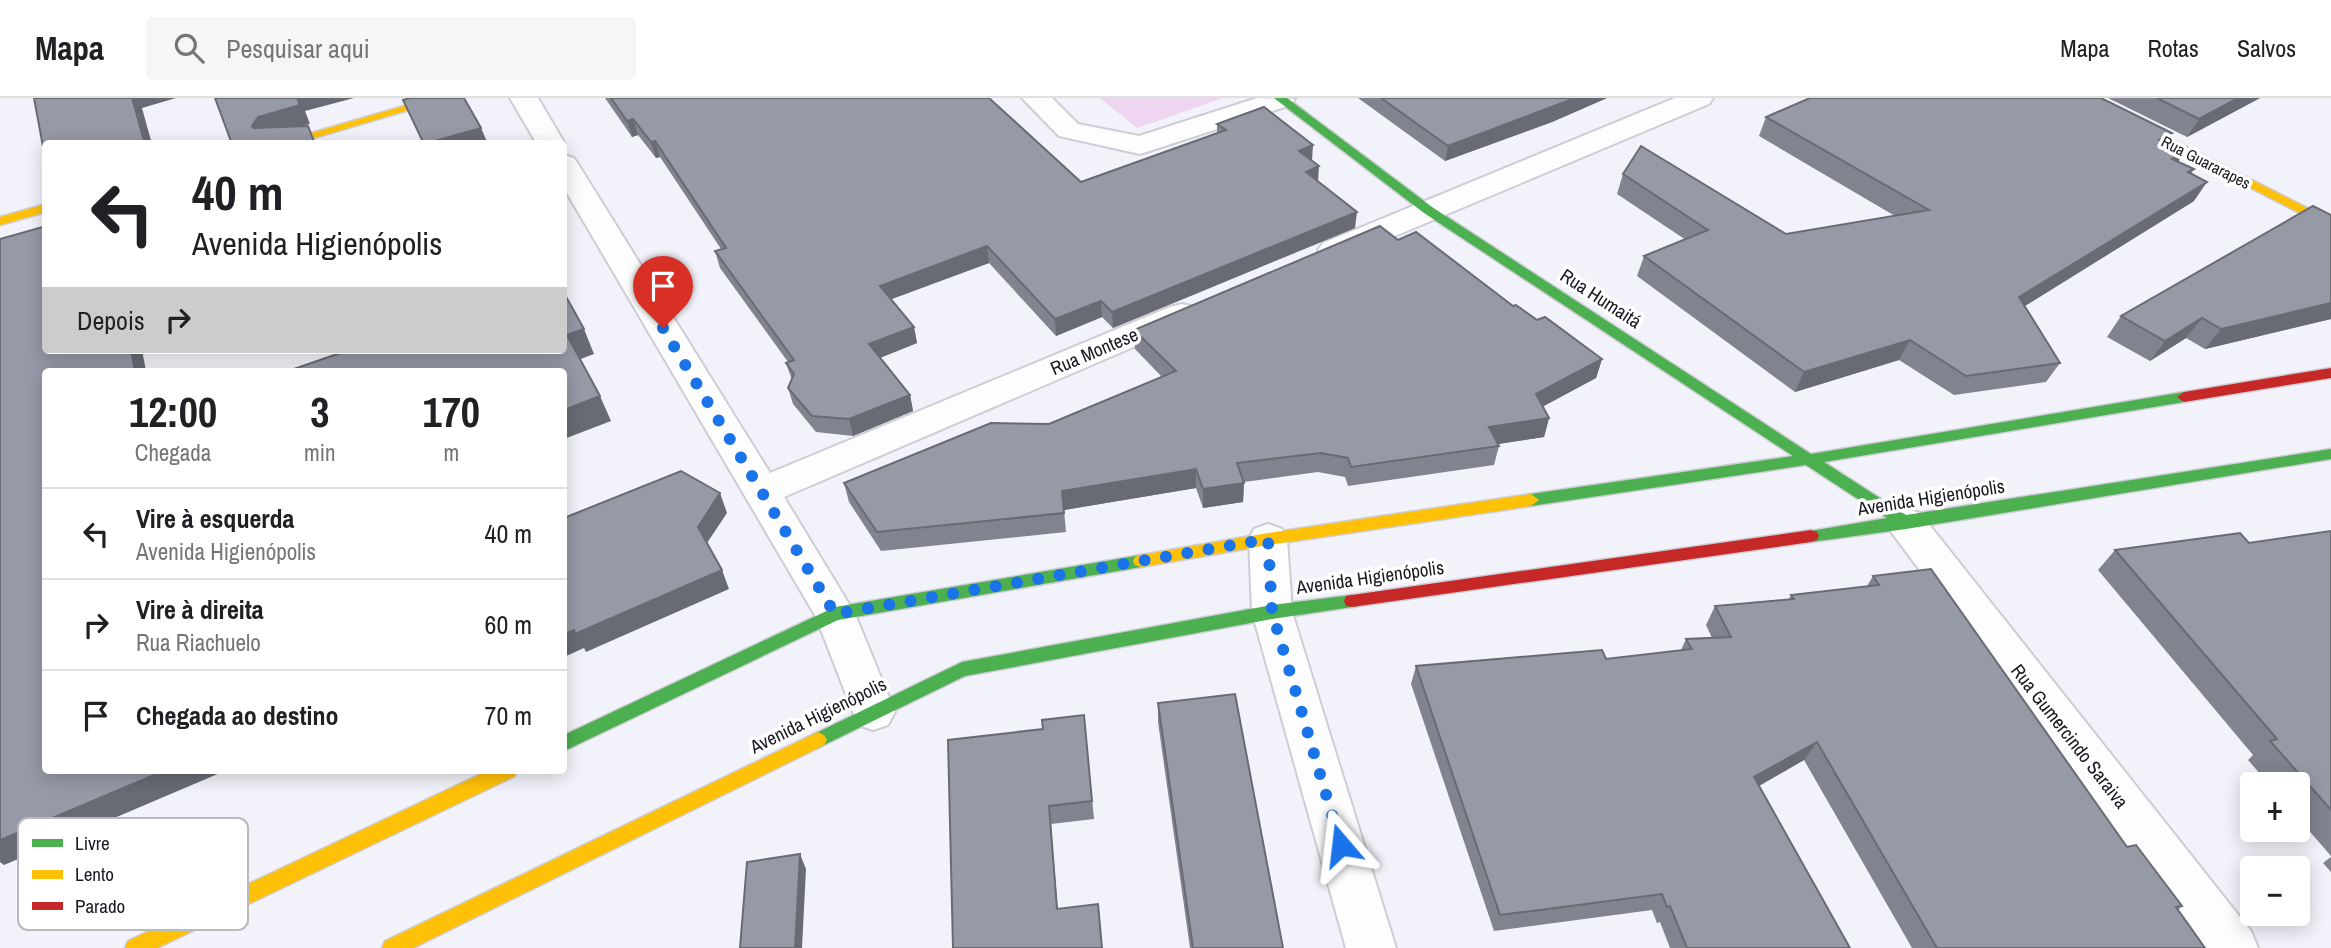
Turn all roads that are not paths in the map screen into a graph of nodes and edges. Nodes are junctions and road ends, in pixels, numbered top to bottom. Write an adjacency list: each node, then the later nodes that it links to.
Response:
1 (443, 98): 7 (main road)
2 (524, 98): 8 (street)
3 (1036, 98): 6 (street)
4 (1699, 98): 11 (street)
5 (2081, 98): 13 (main road, Rua Guararapes)
6 (1280, 99): 11 (main road, Rua Humaitá)
7 (293, 140)
8 (549, 140)
9 (567, 169): 19 (street)
10 (42, 209): 12 (main road)
11 (1428, 210): 14 (street); 18 (main road, Rua Humaitá)
12 (0, 220)
13 (2331, 225)
14 (1312, 259)
15 (1210, 302): 19 (street, Rua Montese)
16 (2331, 373): 18 (main road)
17 (2331, 454): 20 (main road, Avenida Higienópolis)
18 (1811, 459): 20 (main road, Rua Humaitá); 21 (main road)
19 (761, 492): 23 (street)
20 (1906, 523): 22 (main road, Avenida Higienópolis); 32 (street, Rua Gumercindo Saraiva)
21 (1268, 539): 22 (street); 23 (main road)
22 (1272, 612): 24 (main road, Avenida Higienópolis); 31 (street)
23 (835, 614): 24 (street); 25 (main road)
24 (873, 712): 30 (main road, Avenida Higienópolis)
25 (567, 742)
26 (500, 774): 27 (main road)
27 (248, 894)
28 (173, 930): 29 (main road)
29 (135, 948)
30 (392, 948)
31 (1371, 948)
32 (2233, 948)

